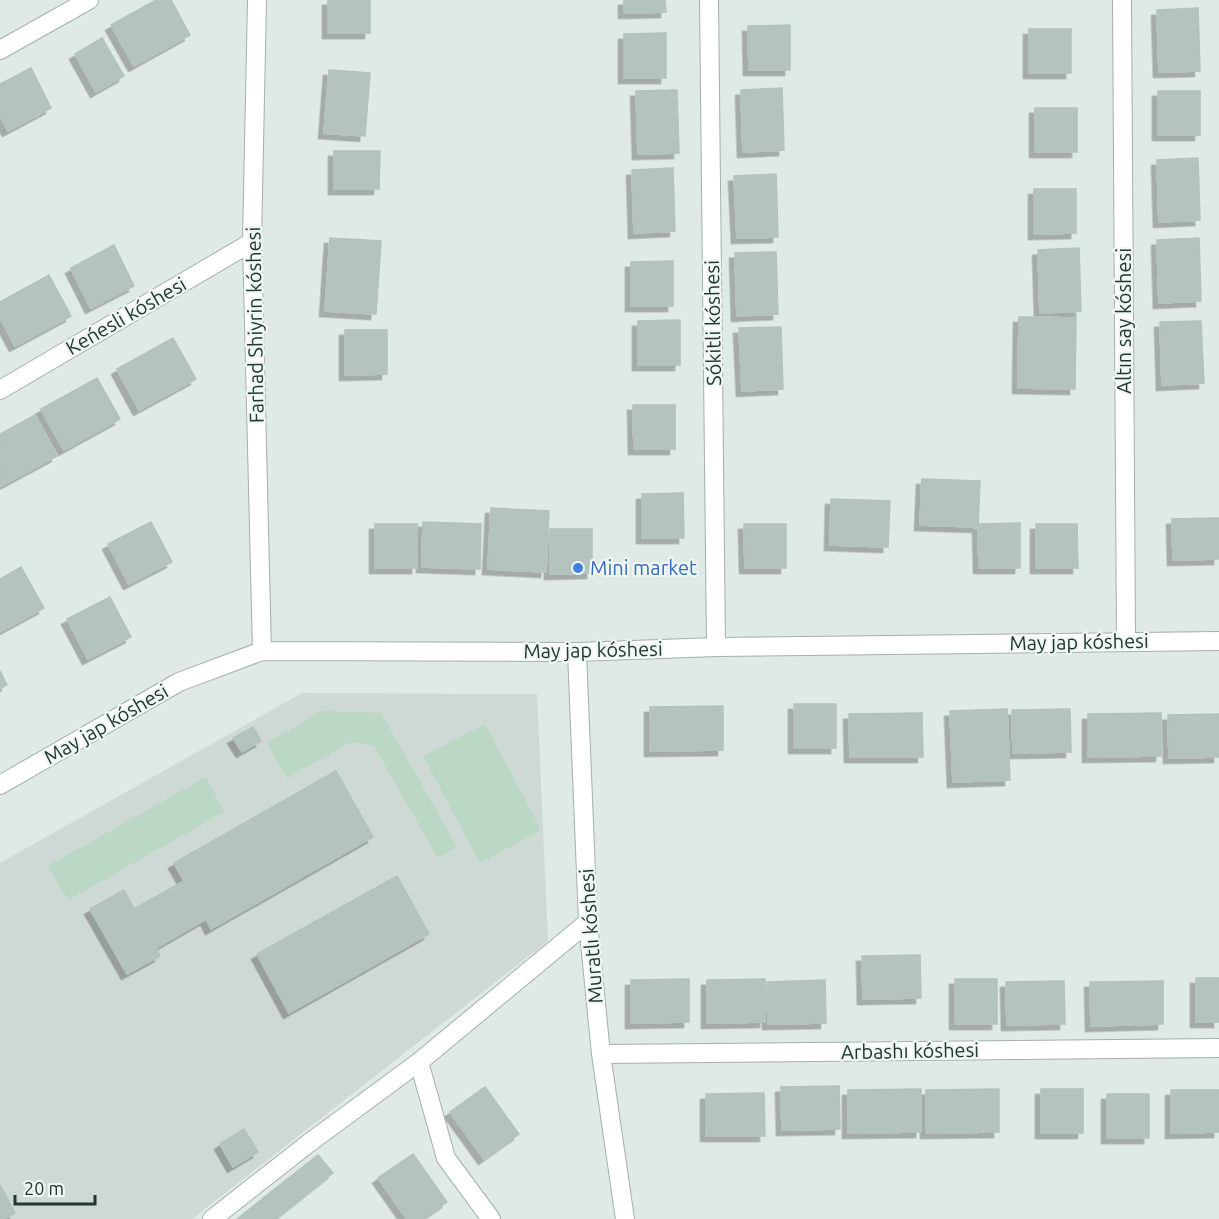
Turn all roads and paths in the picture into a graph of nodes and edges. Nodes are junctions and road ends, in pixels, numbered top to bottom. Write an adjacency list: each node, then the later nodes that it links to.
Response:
1 (89, 0): 5 (street)
2 (257, 0): 6 (street, Farhad Shiyrin kóshesi)
3 (710, 0): 10 (street, Sókitli kóshesi)
4 (1122, 0): 9 (street, Altın say kóshesi)
5 (0, 50)
6 (252, 242): 7 (street, Keńesli kóshesi); 11 (street, Farhad Shiyrin kóshesi)
7 (0, 390)
8 (1219, 640): 9 (street, May jap kóshesi)
9 (1126, 642): 10 (street, May jap kóshesi)
10 (716, 646): 12 (street, May jap kóshesi)
11 (262, 651): 12 (street, May jap kóshesi); 13 (street, May jap kóshesi)
12 (578, 652): 14 (street, Muratlı kóshesi)
13 (0, 785)
14 (588, 922): 16 (street, Muratlı kóshesi); 17 (street)
15 (1219, 1048): 16 (street, Arbashı kóshesi)
16 (601, 1054): 20 (street, Muratlı kóshesi)
17 (419, 1062): 18 (street); 19 (street)
18 (212, 1219)
19 (491, 1219)
20 (625, 1219)

